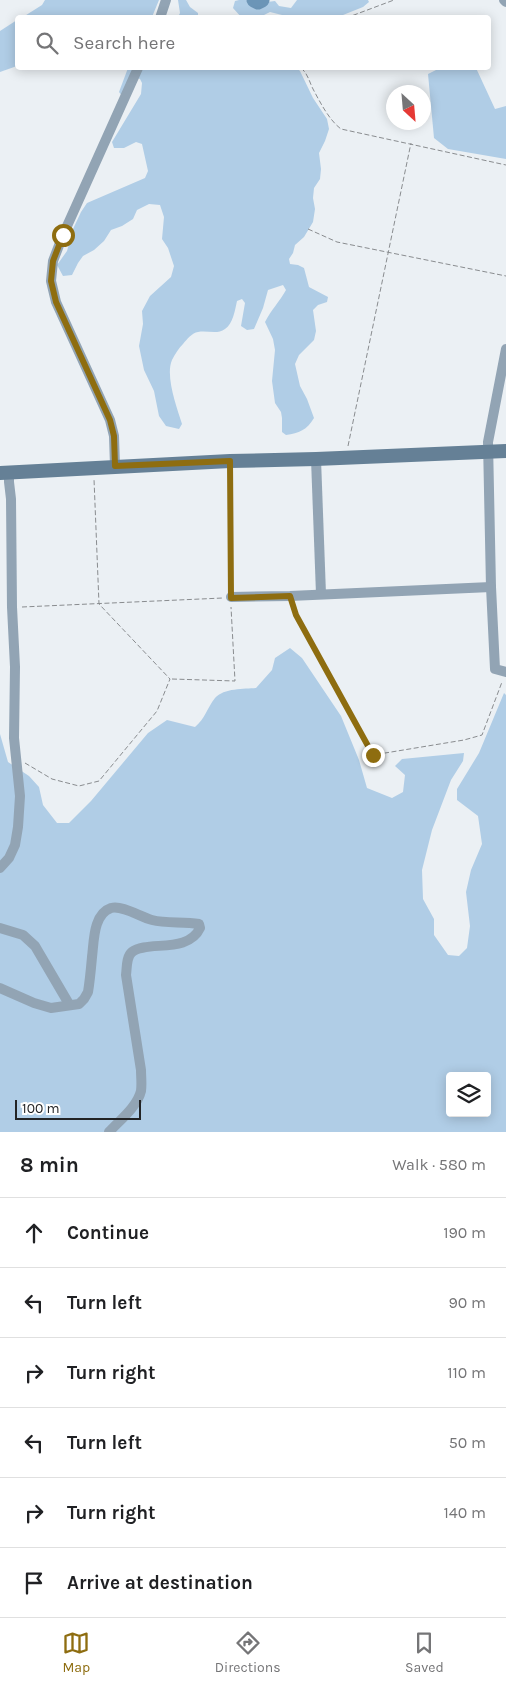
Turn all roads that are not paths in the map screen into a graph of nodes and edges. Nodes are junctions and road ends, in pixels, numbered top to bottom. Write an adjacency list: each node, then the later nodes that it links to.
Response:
1 (166, 0): 2 (street)
2 (161, 15)
3 (137, 70): 8 (street)
4 (506, 350): 5 (street)
5 (488, 452): 6 (street); 7 (street); 10 (street)
6 (506, 452)
7 (316, 459): 8 (street); 11 (street)
8 (115, 466): 9 (street)
9 (4, 473): 14 (street)
10 (492, 587): 11 (street); 13 (street)
11 (321, 594): 12 (street)
12 (231, 598)
13 (506, 672)
14 (0, 868)
15 (0, 928): 17 (street)
16 (0, 988): 17 (street)
17 (69, 1004): 18 (street)
18 (109, 1132)

